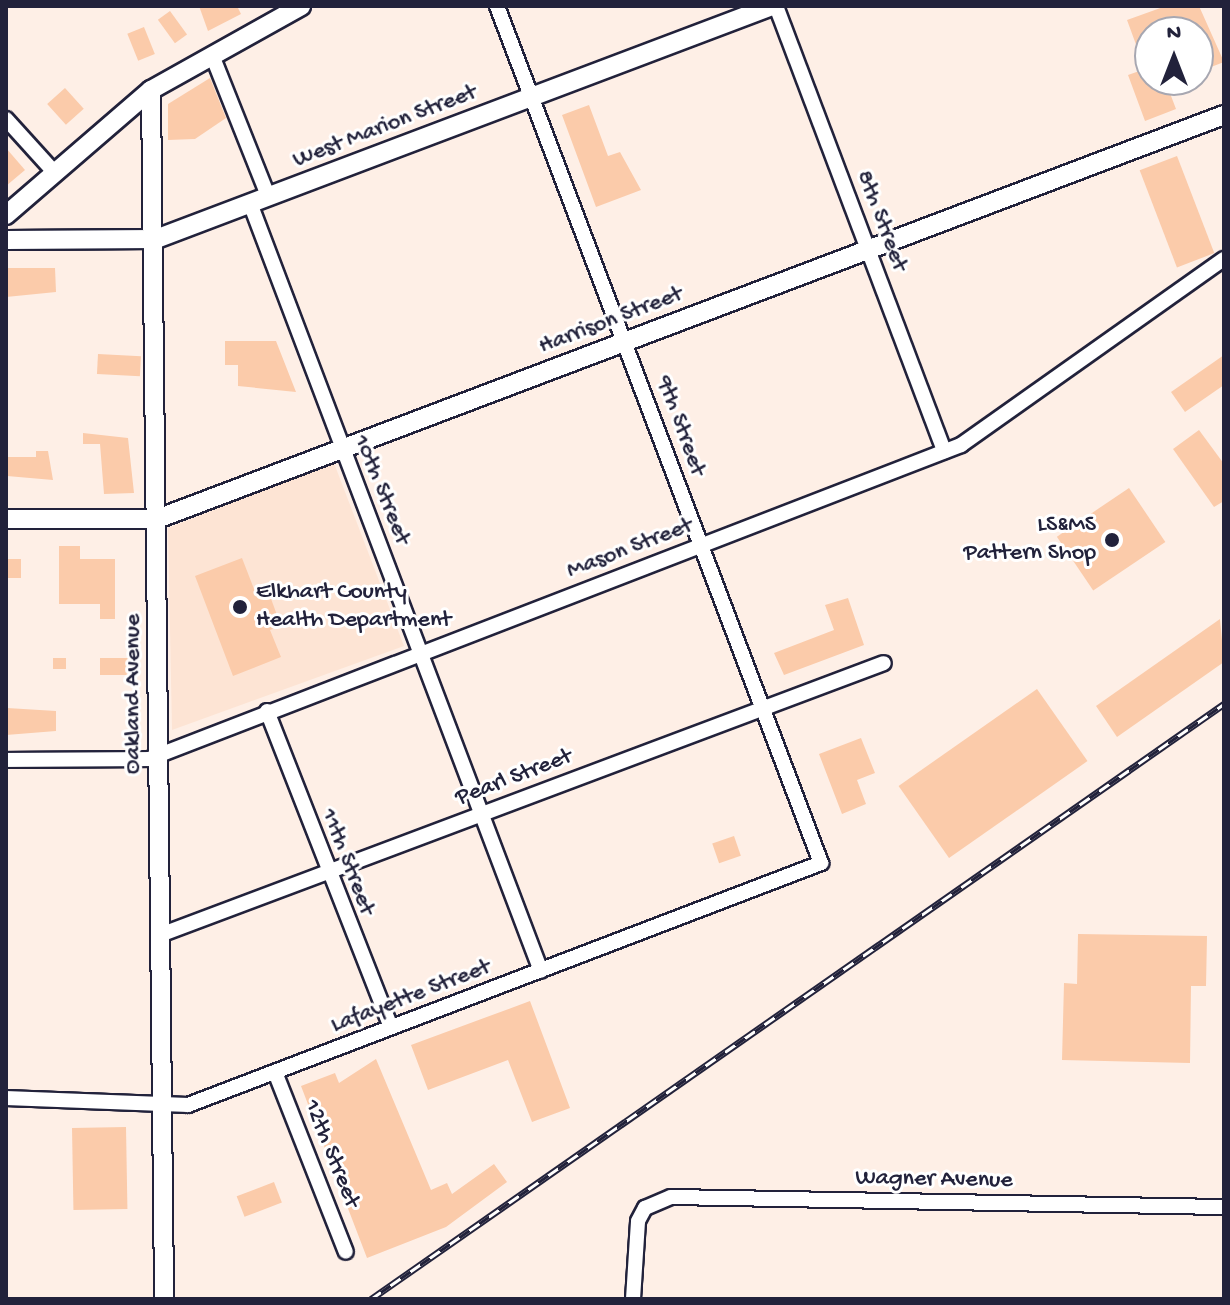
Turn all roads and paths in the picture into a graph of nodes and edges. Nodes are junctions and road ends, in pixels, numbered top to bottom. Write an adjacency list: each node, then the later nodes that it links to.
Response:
1 (301, 6): 4 (street)
2 (497, 6): 6 (street, 9th Street)
3 (774, 6): 6 (street, West Marion Street); 15 (street, 8th Street)
4 (212, 55): 5 (street); 10 (street)
5 (151, 90): 9 (street); 13 (street, Oakland Avenue)
6 (532, 97): 10 (street, West Marion Street); 17 (street, 9th Street)
7 (1224, 115): 15 (street, Harrison Street)
8 (6, 119): 9 (street)
9 (55, 173): 12 (street)
10 (268, 196): 11 (street, West Marion Street)
11 (250, 203): 13 (street, West Marion Street); 18 (street, 10th Street)
12 (6, 215)
13 (156, 239): 14 (street, West Marion Street); 21 (street, Oakland Avenue)
14 (6, 240)
15 (868, 250): 17 (street, Harrison Street); 19 (street, 8th Street)
16 (1224, 259): 19 (street, Mason Street)
17 (625, 342): 18 (street, Harrison Street); 22 (street, 9th Street)
18 (340, 448): 21 (street, Harrison Street); 23 (street, 10th Street)
19 (944, 451): 22 (street, Mason Street)
20 (6, 519): 21 (street, Harrison Street)
21 (157, 519): 27 (street, Oakland Avenue)
22 (701, 545): 23 (street, Mason Street); 25 (street, 9th Street)
23 (420, 653): 26 (street, Mason Street); 29 (street, 10th Street)
24 (884, 663): 25 (street, Pearl Street)
25 (763, 707): 29 (street, Pearl Street); 30 (street, 9th Street)
26 (267, 711): 27 (street, Mason Street); 31 (street, 11th Street)
27 (158, 755): 28 (street, Mason Street); 32 (street, Oakland Avenue)
28 (6, 760)
29 (480, 815): 31 (street, Pearl Street); 33 (street, 10th Street)
30 (821, 863): 33 (street, Lafayette Street)
31 (327, 873): 32 (street, Pearl Street); 34 (street, 11th Street)
32 (160, 935): 37 (street, Oakland Avenue)
33 (541, 971): 34 (street, Lafayette Street)
34 (391, 1027): 35 (street, Lafayette Street)
35 (275, 1072): 37 (street, Lafayette Street); 39 (street, 12th Street)
36 (6, 1098): 37 (street, Lafayette Street)
37 (161, 1104): 40 (street, Oakland Avenue)
38 (1224, 1207): 41 (street, Wagner Avenue)
39 (346, 1252)
40 (164, 1299)
41 (633, 1299)

